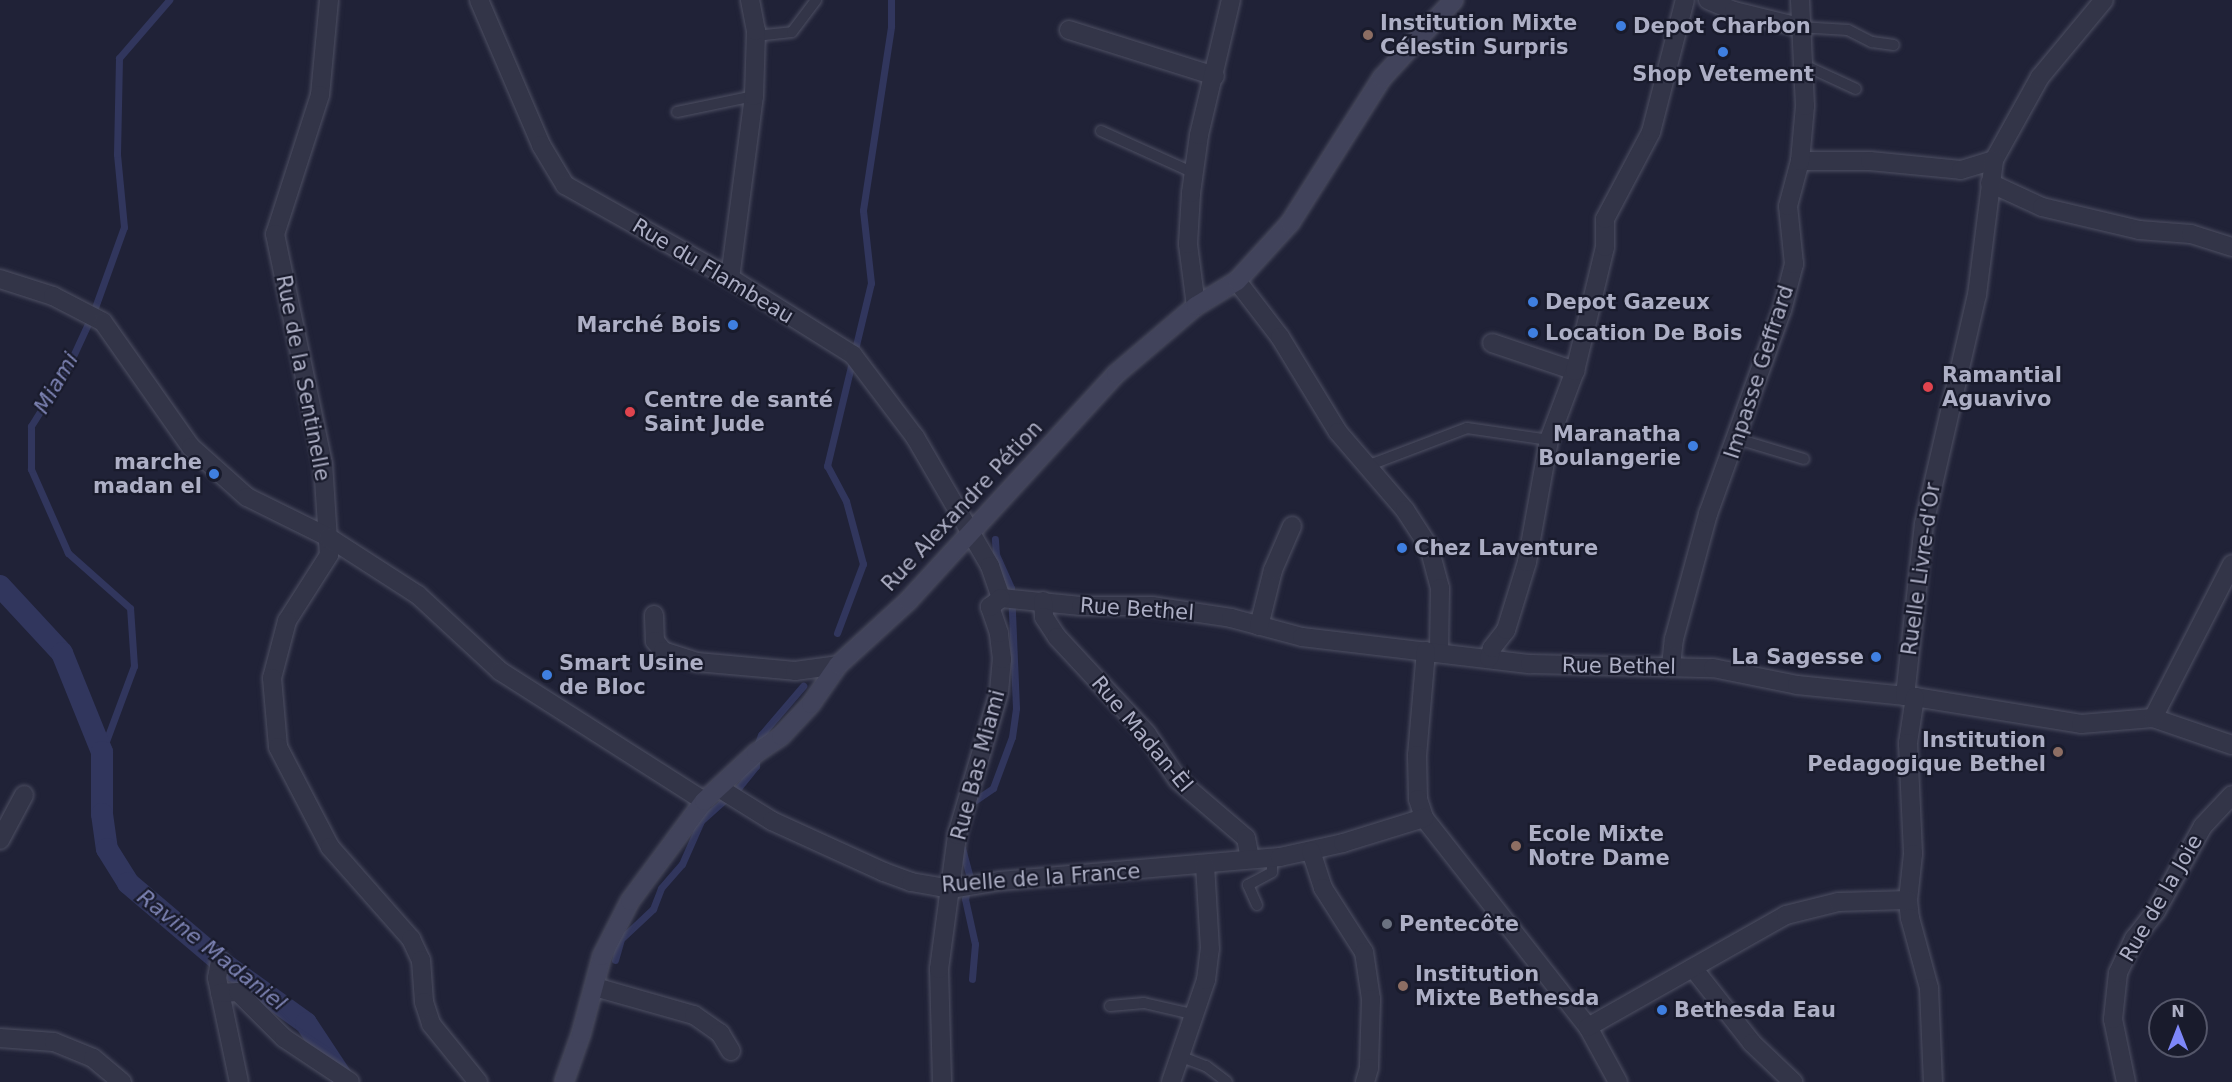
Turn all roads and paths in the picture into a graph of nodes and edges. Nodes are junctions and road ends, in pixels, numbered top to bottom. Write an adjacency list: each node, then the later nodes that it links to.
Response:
1 (328, 0): 38 (street, Rue de la Sentinelle)
2 (479, 0): 26 (street, Rue du Flambeau)
3 (750, 0): 13 (street)
4 (816, 0): 13 (lane)
5 (1231, 0): 16 (street)
6 (1454, 0): 28 (street, Rue Alexandre Pétion)
7 (1685, 0): 31 (street)
8 (1708, 0): 11 (street)
9 (1800, 0): 11 (street, Impasse Geffrard)
10 (2104, 0): 21 (street, Ruelle Livre-d'Or)
11 (1799, 27): 14 (lane); 15 (street, Impasse Geffrard)
12 (1069, 30): 16 (street)
13 (755, 36): 18 (street)
14 (1894, 45)
15 (1804, 65): 17 (lane); 22 (street, Impasse Geffrard)
16 (1215, 76): 23 (street)
17 (1856, 89)
18 (754, 96): 19 (lane); 26 (street)
19 (677, 112)
20 (1101, 131): 23 (lane)
21 (1994, 160): 22 (street); 24 (street, Ruelle Livre-d'Or)
22 (1800, 161): 32 (street, Impasse Geffrard)
23 (1194, 173): 29 (street)
24 (1990, 183): 25 (street); 48 (street, Ruelle Livre-d'Or)
25 (2232, 247)
26 (730, 278): 37 (street, Rue du Flambeau)
27 (0, 279): 38 (street)
28 (1237, 281): 29 (street, Rue Alexandre Pétion); 35 (street)
29 (1196, 306): 37 (street, Rue Alexandre Pétion)
30 (1492, 343): 31 (street)
31 (1575, 371): 33 (street)
32 (1734, 438): 34 (lane); 47 (street, Impasse Geffrard)
33 (1549, 440): 35 (lane); 45 (street)
34 (1804, 459)
35 (1366, 466): 44 (street)
36 (1292, 526): 43 (street)
37 (968, 533): 40 (street, Rue du Flambeau); 46 (street, Rue Alexandre Pétion)
38 (328, 537): 54 (street); 77 (street, Rue de la Sentinelle)
39 (2232, 564): 49 (street)
40 (1001, 598): 41 (street, Rue Bethel); 61 (street, Rue Bas Miami)
41 (1043, 601): 43 (street, Rue Bethel); 59 (street, Rue Madan-Èl)
42 (654, 615): 46 (street)
43 (1259, 626): 44 (street, Rue Bethel)
44 (1433, 652): 45 (street, Rue Bethel); 55 (street)
45 (1490, 658): 47 (street, Rue Bethel)
46 (838, 665): 51 (street, Rue Alexandre Pétion)
47 (1671, 666): 48 (street, Rue Bethel)
48 (1910, 696): 49 (street, Rue Bethel); 62 (street, Ruelle Livre-d'Or)
49 (2153, 718): 50 (street, Rue Bethel)
50 (2232, 745)
51 (719, 788): 54 (street, Rue Alexandre Pétion); 61 (street, Ruelle de la France)
52 (24, 795): 56 (street)
53 (2232, 795): 86 (street, Rue de la Joie)
54 (704, 801): 66 (street, Rue Alexandre Pétion)
55 (1424, 818): 57 (street, Ruelle de la France); 70 (street)
56 (0, 840)
57 (1311, 850): 58 (street, Ruelle de la France); 82 (street)
58 (1272, 857): 59 (street, Ruelle de la France); 63 (lane)
59 (1250, 859): 60 (street, Ruelle de la France)
60 (1205, 864): 61 (street, Ruelle de la France); 69 (street)
61 (950, 889): 79 (street, Rue Bas Miami)
62 (1908, 900): 65 (street); 85 (street, Ruelle Livre-d'Or)
63 (1257, 905)
64 (220, 961): 67 (street)
65 (1693, 968): 70 (street); 84 (street)
66 (595, 987): 72 (street); 78 (street, Rue Alexandre Pétion)
67 (220, 993): 75 (street); 76 (street)
68 (1110, 1006): 69 (lane)
69 (1196, 1015): 73 (street)
70 (1588, 1027): 83 (street)
71 (0, 1038): 74 (street)
72 (731, 1051)
73 (1182, 1057): 80 (street); 81 (lane)
74 (122, 1082)
75 (239, 1082)
76 (350, 1082)
77 (478, 1082)
78 (564, 1082)
79 (942, 1082)
80 (1171, 1082)
81 (1227, 1082)
82 (1365, 1082)
83 (1618, 1082)
84 (1793, 1082)
85 (1933, 1082)
86 (2126, 1082)

